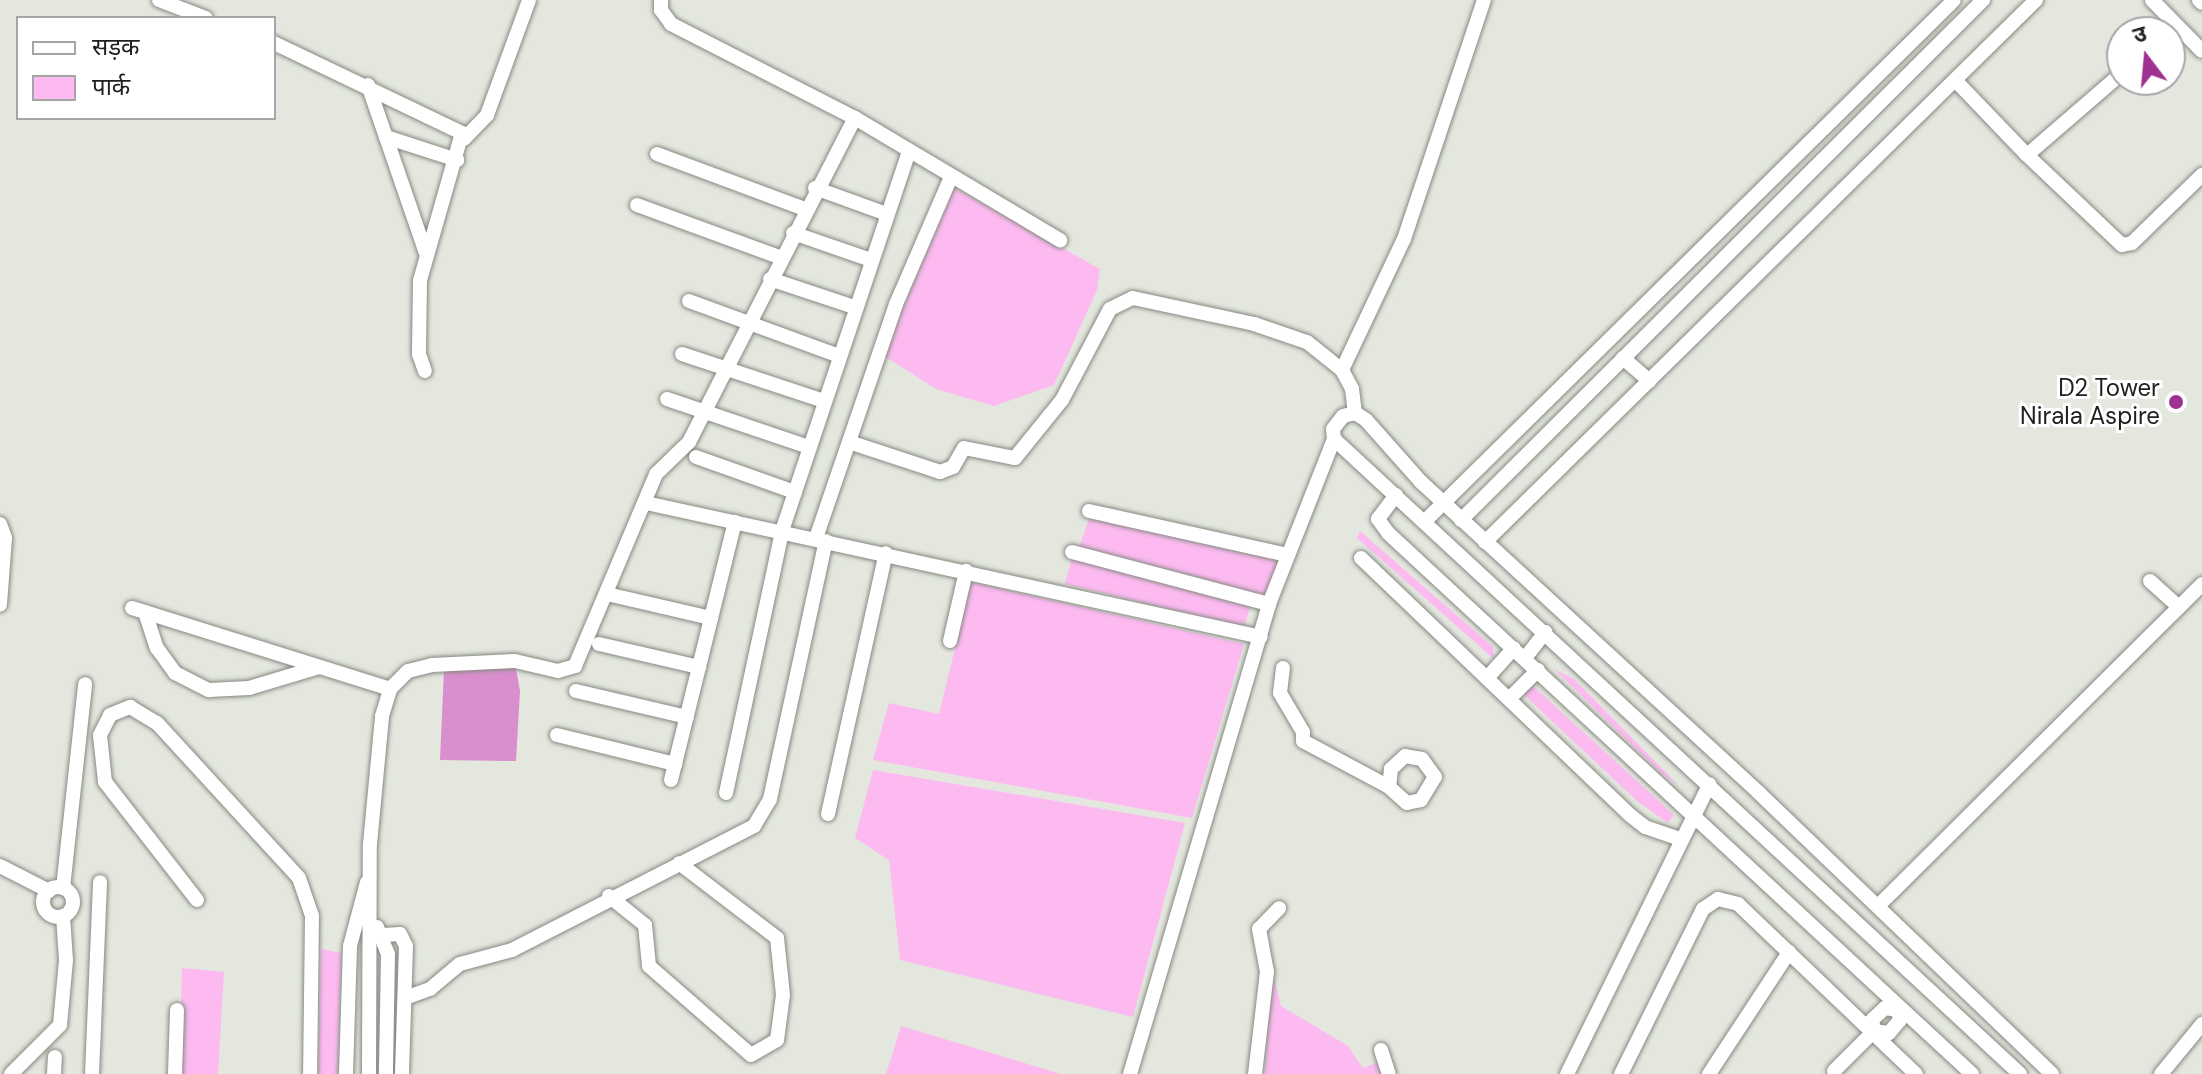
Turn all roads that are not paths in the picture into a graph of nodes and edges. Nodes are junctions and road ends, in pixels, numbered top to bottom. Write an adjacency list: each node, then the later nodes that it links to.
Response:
1 (159, 0): 8 (street)
2 (529, 0): 17 (street)
3 (661, 0): 15 (street)
4 (1484, 0): 41 (street)
5 (1954, 0): 55 (street)
6 (1983, 0): 39 (street)
7 (2036, 0): 12 (street)
8 (201, 16)
9 (2186, 39): 11 (street)
10 (276, 44): 13 (street)
11 (2202, 51)
12 (1955, 80): 20 (street); 43 (street)
13 (368, 85): 16 (street); 17 (street)
14 (2106, 87): 20 (street)
15 (855, 118): 18 (street); 24 (street)
16 (386, 137): 21 (street); 30 (street)
17 (464, 139): 21 (street)
18 (909, 152): 23 (street); 27 (street)
19 (657, 154): 26 (street)
20 (2027, 155): 22 (street)
21 (457, 160): 30 (street)
22 (2202, 175)
23 (951, 177): 29 (street); 49 (street)
24 (815, 188): 26 (street); 27 (street)
25 (637, 205): 31 (street)
26 (805, 209): 28 (street)
27 (887, 214): 32 (street)
28 (793, 233): 31 (street); 32 (street)
29 (1060, 240)
30 (426, 253): 42 (street)
31 (779, 257): 33 (street)
32 (871, 260): 35 (street)
33 (770, 279): 35 (street); 36 (street)
34 (689, 301): 36 (street)
35 (854, 307): 38 (street)
36 (751, 322): 38 (street); 40 (street)
37 (682, 354): 40 (street)
38 (839, 356): 45 (street)
39 (1623, 358): 43 (street); 57 (street)
40 (726, 368): 45 (street); 46 (street)
41 (1342, 370): 47 (street); 49 (street)
42 (425, 371)
43 (1649, 381): 63 (street)
44 (667, 399): 46 (street)
45 (824, 401): 50 (street)
46 (705, 410): 50 (street); 54 (street)
47 (1355, 413): 48 (street); 55 (street)
48 (1334, 439): 53 (street); 66 (street)
49 (849, 442): 62 (street)
50 (809, 447): 52 (street)
51 (696, 457): 52 (street)
52 (795, 492): 61 (street)
53 (1396, 495): 58 (street); 80 (street)
54 (646, 503): 59 (street); 71 (street)
55 (1444, 503): 57 (street); 58 (street)
56 (1089, 511): 66 (street)
57 (1461, 520): 63 (street)
58 (1425, 521): 76 (street)
59 (735, 522): 61 (street); 75 (street)
60 (0, 524): 73 (street)
61 (782, 531): 62 (street); 96 (street)
62 (821, 540): 65 (street); 100 (street)
63 (1485, 542): 107 (street)
64 (1072, 552): 72 (street)
65 (886, 553): 68 (street); 97 (street)
66 (1288, 555): 72 (street)
67 (1361, 558): 85 (street)
68 (966, 571): 77 (street); 78 (street)
69 (2150, 581): 74 (street)
70 (2202, 584): 74 (street)
71 (607, 594): 75 (street); 87 (street)
72 (1269, 604): 77 (street)
73 (0, 605)
74 (2179, 607): 107 (street)
75 (711, 618): 82 (street)
76 (1545, 632): 80 (street); 94 (street)
77 (1261, 637): 132 (street)
78 (950, 641)
79 (599, 644): 82 (street)
80 (1520, 653): 84 (street); 85 (street)
81 (320, 667): 81 (street); 87 (street)
82 (699, 667): 90 (street)
83 (1283, 668): 95 (street)
84 (1538, 670): 89 (street); 98 (street)
85 (1487, 678): 89 (street)
86 (85, 684): 104 (street)
87 (390, 689): 102 (street)
88 (576, 691): 90 (street)
89 (1509, 699): 99 (street)
90 (687, 717): 92 (street)
91 (557, 735): 92 (street)
92 (675, 764): 93 (street)
93 (671, 780)
94 (1710, 784): 98 (street); 117 (street)
95 (1389, 787)
96 (726, 793)
97 (828, 814)
98 (1692, 819): 99 (street); 115 (street)
99 (1682, 840): 135 (street)
100 (679, 863): 105 (street); 105 (street)
101 (0, 866): 104 (street)
102 (370, 874): 110 (street); 128 (street)
103 (100, 882): 125 (street)
104 (56, 889): 109 (street); 109 (street)
105 (609, 896): 113 (street)
106 (197, 900): 127 (street)
107 (1878, 906): 114 (street)
108 (1279, 908): 133 (street)
109 (63, 916): 123 (street)
110 (373, 920): 111 (street); 129 (street)
111 (383, 935): 113 (street); 130 (street)
112 (1789, 952): 119 (street); 136 (street); 137 (street)
113 (405, 998): 131 (street)
114 (1975, 1000): 117 (street); 141 (street)
115 (1899, 1009): 119 (street); 139 (street)
116 (177, 1010): 126 (street)
117 (1956, 1015): 140 (street)
118 (2202, 1024): 142 (street)
119 (1872, 1032): 122 (street); 138 (street)
120 (1381, 1050): 134 (street)
121 (55, 1057): 124 (street)
122 (1834, 1071)
123 (11, 1074)
124 (54, 1074)
125 (92, 1074)
126 (175, 1074)
127 (310, 1074)
128 (346, 1074)
129 (369, 1074)
130 (386, 1074)
131 (402, 1074)
132 (1130, 1074)
133 (1255, 1074)
134 (1389, 1074)
135 (1567, 1074)
136 (1621, 1074)
137 (1709, 1074)
138 (1916, 1074)
139 (1972, 1074)
140 (2020, 1074)
141 (2052, 1074)
142 (2161, 1074)

